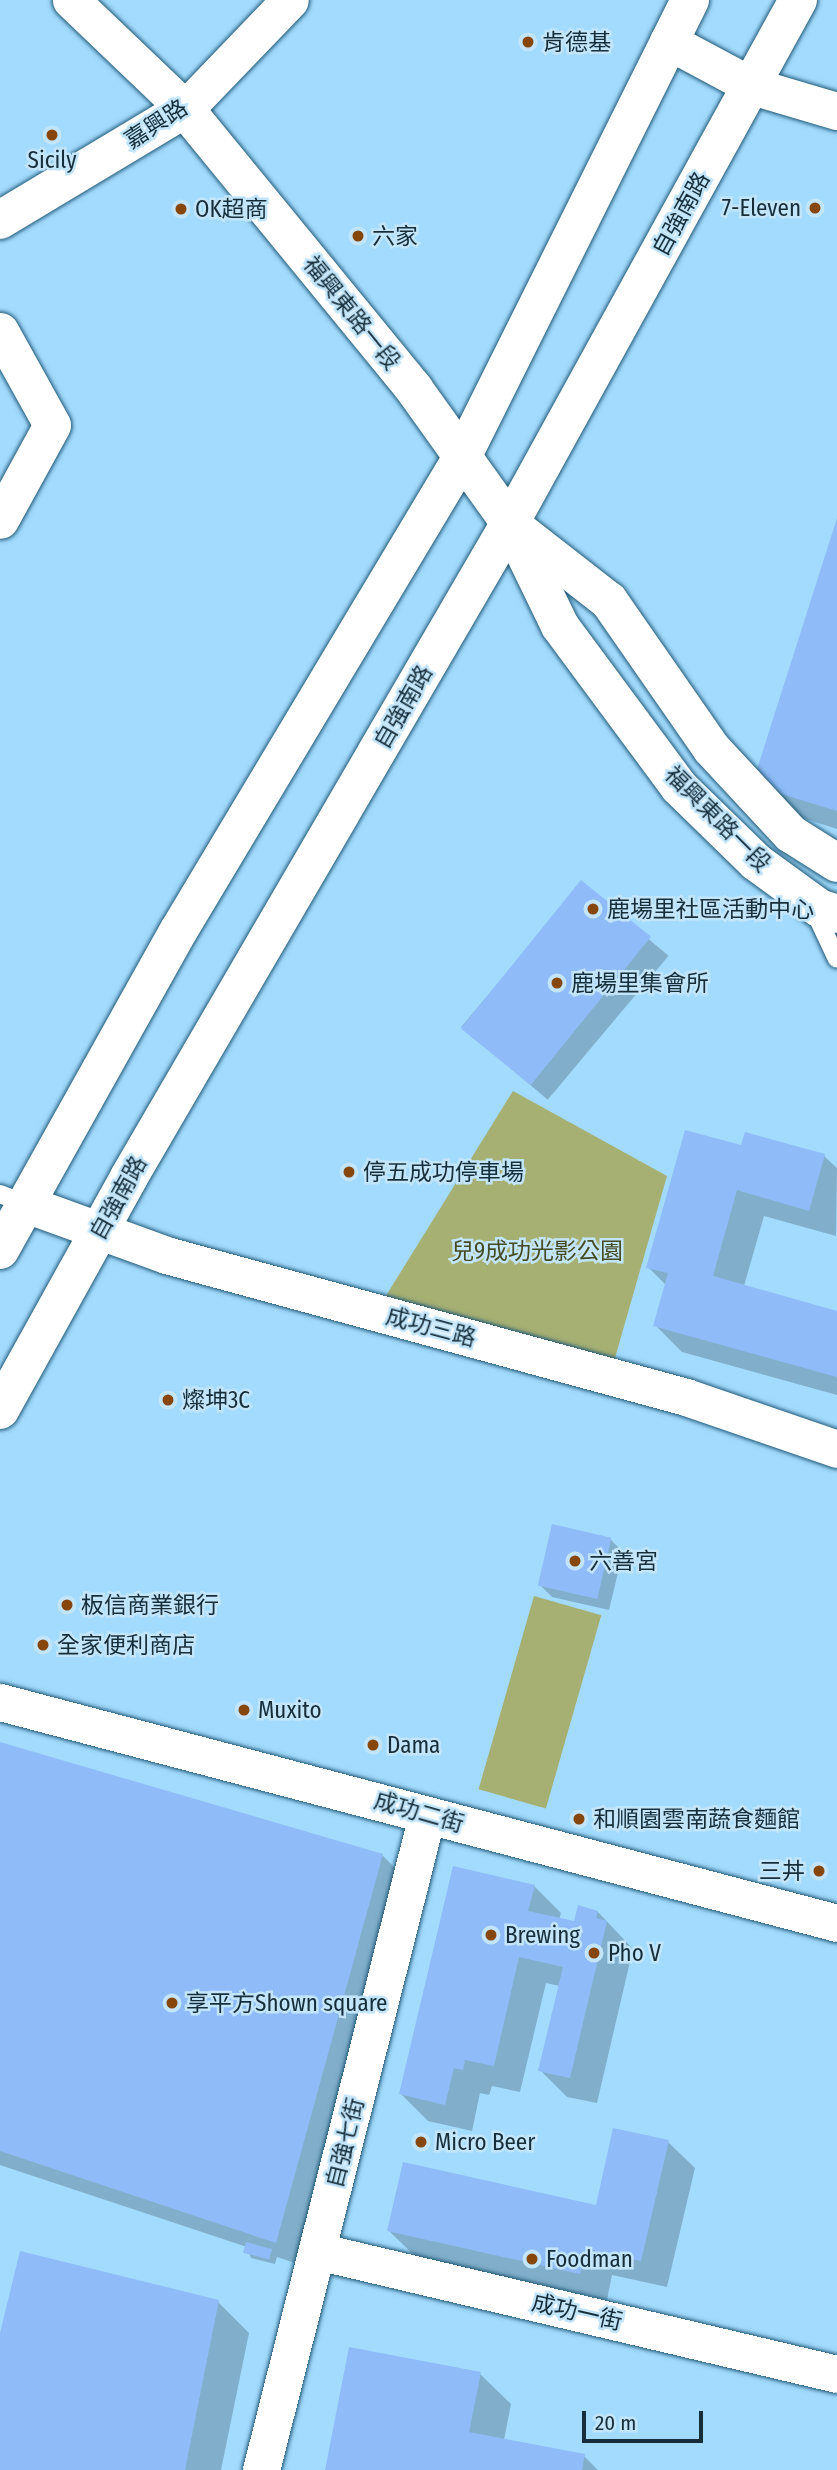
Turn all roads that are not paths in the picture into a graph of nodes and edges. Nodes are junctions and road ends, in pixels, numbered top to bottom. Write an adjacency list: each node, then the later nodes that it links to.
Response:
1 (71, 0): 7 (street)
2 (290, 0): 7 (street, 嘉興路)
3 (690, 0): 5 (main road)
4 (798, 0): 6 (main road, 自強南路)
5 (668, 41): 6 (street); 11 (main road)
6 (751, 86): 8 (street); 13 (main road, 自強南路)
7 (185, 109): 9 (main road, 嘉興路); 11 (main road, 福興東路一段)
8 (837, 111)
9 (0, 220)
10 (0, 331): 12 (street)
11 (461, 459): 13 (main road, 福興東路一段); 17 (main road)
12 (0, 520)
13 (510, 523): 14 (main road, 福興東路一段); 15 (main road, 福興東路一段); 18 (main road, 自強南路)
14 (837, 863)
15 (823, 907): 16 (lane)
16 (837, 959)
17 (13, 1199): 18 (street, 成功三路); 19 (main road)
18 (100, 1231): 20 (main road, 自強南路); 21 (street, 成功三路)
19 (0, 1250)
20 (0, 1410)
21 (837, 1449)
22 (0, 1702): 23 (street, 成功二街)
23 (427, 1815): 24 (street, 成功二街); 25 (street, 自強七街)
24 (837, 1923)
25 (317, 2250): 26 (street, 成功一街); 27 (street, 自強七街)
26 (837, 2374)
27 (261, 2470)

